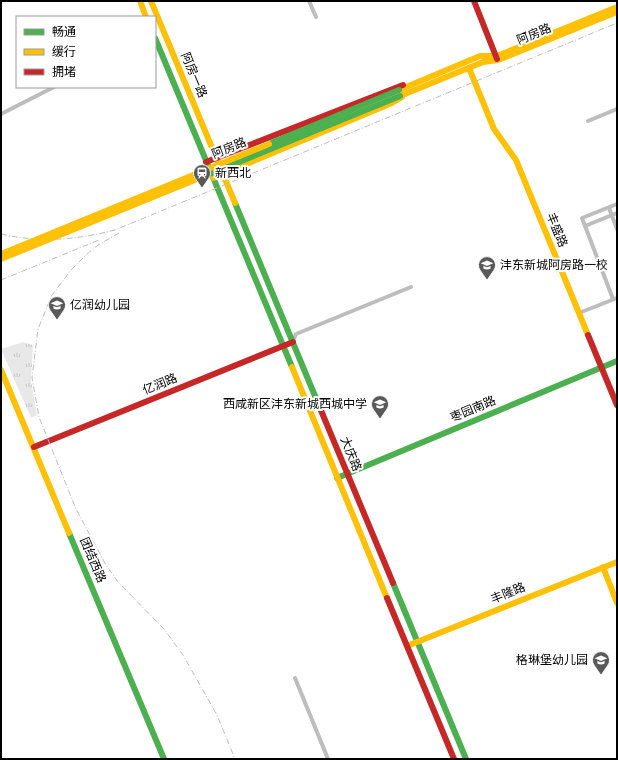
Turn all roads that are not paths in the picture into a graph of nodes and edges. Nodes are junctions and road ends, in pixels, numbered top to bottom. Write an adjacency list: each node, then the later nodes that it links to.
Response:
1 (140, 1): 7 (main road)
2 (151, 1): 19 (main road, 阿房一路)
3 (309, 1): 8 (street)
4 (474, 1): 10 (main road)
5 (617, 7): 10 (main road, 阿房路)
6 (617, 12): 10 (main road, 阿房路)
7 (146, 16)
8 (316, 17)
9 (156, 40): 20 (main road, 阿房一路)
10 (497, 58): 11 (main road, 阿房路); 12 (main road, 阿房路)
11 (470, 68): 14 (main road, 阿房路); 33 (main road, 丰盛路)
12 (422, 80): 15 (main road, 阿房路); 19 (main road, 阿房路)
13 (52, 88): 17 (street)
14 (415, 90): 15 (main road, 阿房路); 21 (main road, 阿房路)
15 (399, 93): 29 (main road, 阿房路, bridge); 30 (main road, 阿房路, bridge)
16 (617, 109): 18 (street)
17 (1, 114)
18 (588, 121)
19 (216, 158): 20 (main road, 阿房路); 21 (main road, 大庆路)
20 (206, 162): 22 (main road, 大庆路)
21 (222, 174): 22 (main road, 阿房路); 34 (main road, 大庆路)
22 (213, 178): 35 (main road, 大庆路)
23 (617, 204): 24 (street)
24 (609, 208): 26 (street); 27 (street)
25 (617, 213): 26 (street)
26 (612, 215): 27 (street); 28 (street)
27 (585, 226): 32 (street)
28 (617, 228)
29 (1, 254)
30 (1, 259)
31 (412, 287): 34 (street)
32 (615, 298): 33 (street)
33 (579, 313): 37 (main road, 丰盛路)
34 (293, 342): 35 (main road, 亿润路); 41 (main road, 大庆路)
35 (283, 346): 40 (main road, 亿润路); 42 (main road, 大庆路)
36 (617, 361): 37 (main road, 枣园南路)
37 (602, 366): 39 (main road, 丰盛路); 41 (main road, 枣园南路)
38 (1, 370): 40 (main road, 团结西路)
39 (617, 405)
40 (34, 447): 49 (main road, 团结西路)
41 (347, 473): 42 (main road, 枣园南路); 46 (main road, 大庆路)
42 (337, 478): 47 (main road, 大庆路)
43 (617, 562): 44 (main road, 丰隆路)
44 (603, 567): 45 (main road); 46 (main road, 丰隆路)
45 (617, 602)
46 (418, 641): 47 (main road, 丰隆路); 52 (main road, 大庆路)
47 (407, 646): 51 (main road, 大庆路)
48 (295, 678): 50 (street)
49 (164, 759)
50 (328, 759)
51 (454, 759)
52 (466, 759)

